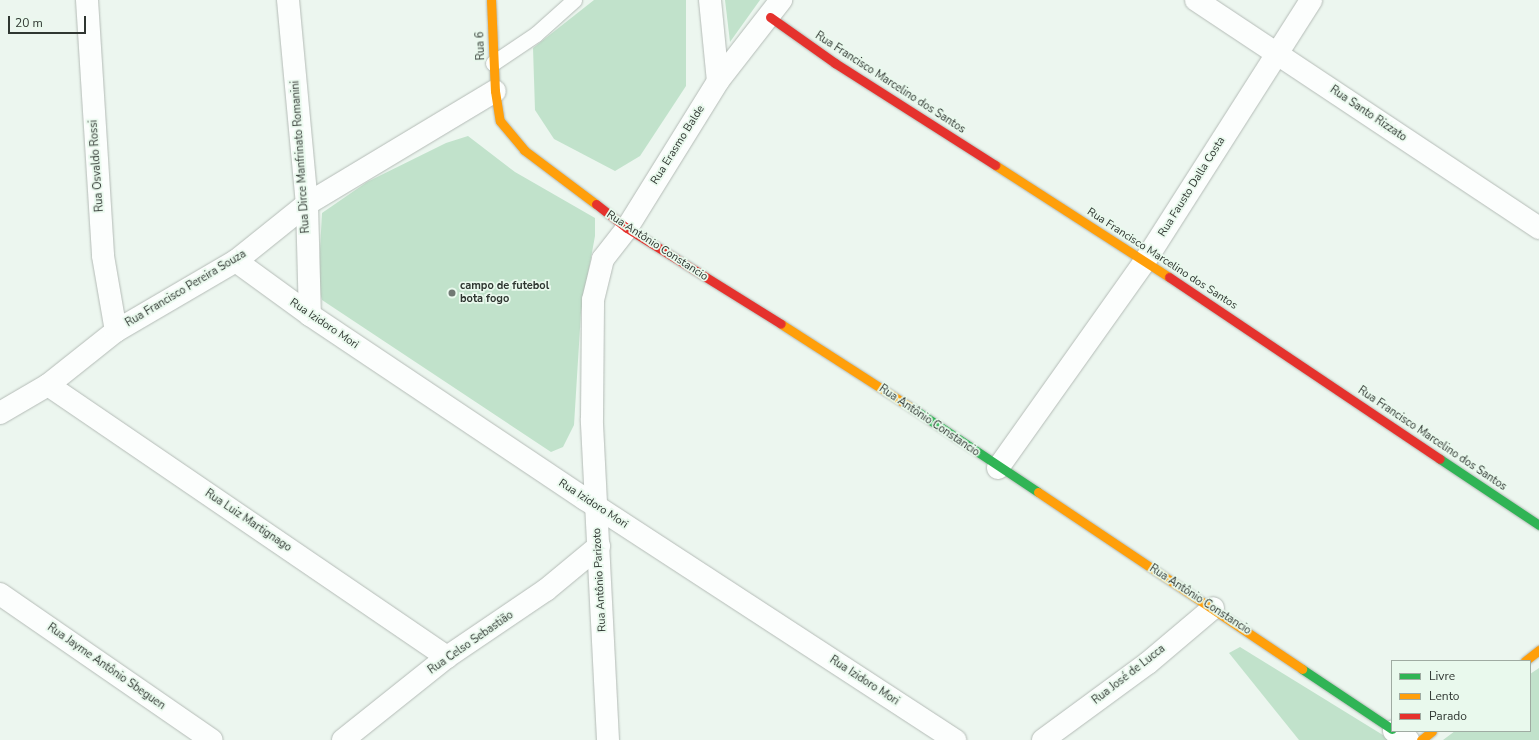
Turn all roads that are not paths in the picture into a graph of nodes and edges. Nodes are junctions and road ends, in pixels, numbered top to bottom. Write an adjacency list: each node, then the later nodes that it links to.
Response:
1 (86, 0): 20 (street, Rua Osvaldo Rossi)
2 (288, 0): 13 (street, Rua Dirce Manfrinato Romanini)
3 (491, 0): 10 (street, Rua 6)
4 (574, 0): 10 (lane)
5 (710, 0): 11 (street)
6 (1196, 0): 9 (street, Rua Santo Rizzato)
7 (1311, 0): 9 (street, Rua Fausto Dalla Costa)
8 (775, 8): 11 (street, Rua Erasmo Balde); 17 (street, Rua Francisco Marcelino dos Santos)
9 (1276, 53): 15 (street, Rua Santo Rizzato); 17 (street, Rua Fausto Dalla Costa)
10 (493, 63): 12 (street, Rua 6)
11 (718, 81): 14 (street, Rua Erasmo Balde)
12 (495, 91): 13 (street, Rua Francisco Pereira Souza); 14 (street, Rua Antônio Constancio)
13 (307, 204): 16 (street, Rua Francisco Pereira Souza); 19 (street, Rua Dirce Manfrinato Romanini)
14 (626, 228): 18 (street, Rua Erasmo Balde); 23 (street, Rua Antônio Constancio)
15 (1539, 228)
16 (236, 262): 19 (street, Rua Izidoro Mori); 20 (street, Rua Francisco Pereira Souza)
17 (1145, 262): 23 (street, Rua Fausto Dalla Costa); 25 (street, Rua Francisco Marcelino dos Santos)
18 (593, 300): 24 (street, Rua Antônio Parizoto)
19 (310, 315): 24 (street, Rua Izidoro Mori)
20 (116, 331): 21 (street, Rua Francisco Pereira Souza)
21 (48, 385): 22 (street, Rua Francisco Pereira Souza); 30 (street, Rua Luiz Martignago)
22 (0, 412)
23 (998, 468): 28 (street, Rua Antônio Constancio)
24 (597, 507): 26 (street, Rua Antônio Parizoto); 38 (street, Rua Izidoro Mori)
25 (1539, 525)
26 (599, 546): 30 (street, Rua Celso Sebastião); 37 (street, Rua Antônio Parizoto)
27 (0, 594): 35 (street, Rua Jayme Antônio Sbeguen)
28 (1213, 608): 32 (street, Rua Antônio Constancio); 39 (street, Rua José de Lucca)
29 (1539, 650): 31 (street)
30 (447, 658): 36 (street, Rua Celso Sebastião)
31 (1526, 660)
32 (1391, 728)
33 (1396, 732): 40 (street)
34 (1431, 732): 41 (street)
35 (212, 740)
36 (343, 740)
37 (608, 740)
38 (955, 740)
39 (1043, 740)
40 (1408, 740)
41 (1420, 740)

